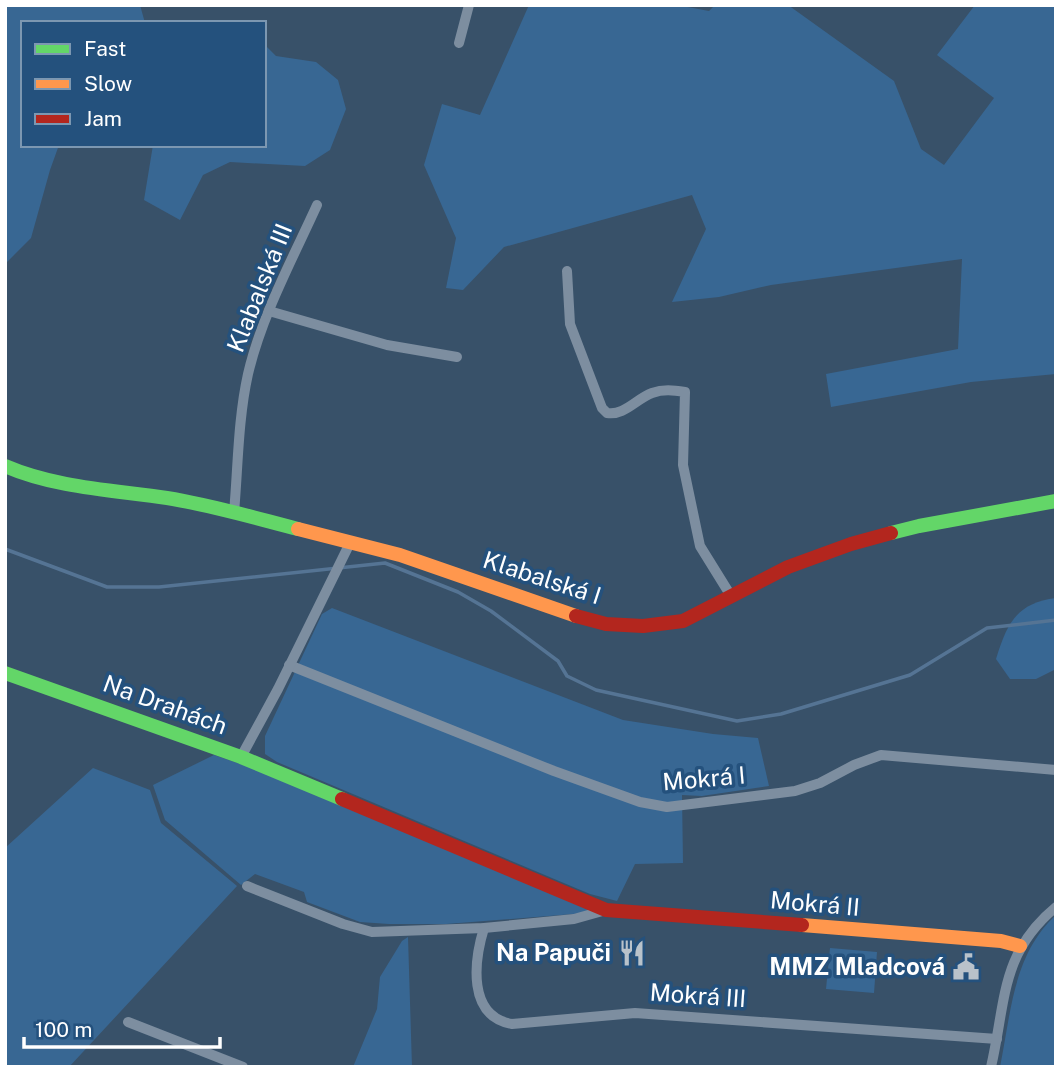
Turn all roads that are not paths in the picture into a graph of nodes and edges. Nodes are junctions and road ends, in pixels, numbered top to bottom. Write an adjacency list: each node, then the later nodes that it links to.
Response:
1 (469, 5): 2 (street)
2 (459, 43)
3 (317, 205): 5 (street, Klabalská III)
4 (567, 271): 11 (street)
5 (269, 311): 6 (street); 9 (street, Klabalská III)
6 (457, 358)
7 (5, 466): 9 (street, Klabalská I)
8 (1056, 501): 11 (street, Klabalská I)
9 (234, 513): 10 (street, Klabalská I)
10 (350, 543): 11 (street, Klabalská I); 12 (street, Na Drahách)
11 (731, 596)
12 (289, 665): 14 (street, Na Drahách); 15 (street, Mokrá I)
13 (5, 673): 14 (street, Na Drahách)
14 (241, 757): 18 (street, Mokrá II)
15 (1056, 770)
16 (247, 886): 19 (street, Mokrá II)
17 (1056, 907): 20 (street)
18 (606, 909): 19 (street, Mokrá II); 20 (street, Mokrá II)
19 (484, 928): 22 (street, Mokrá III)
20 (1020, 946): 22 (street)
21 (128, 1022): 23 (street)
22 (997, 1039): 24 (street)
23 (243, 1067)
24 (991, 1067)

